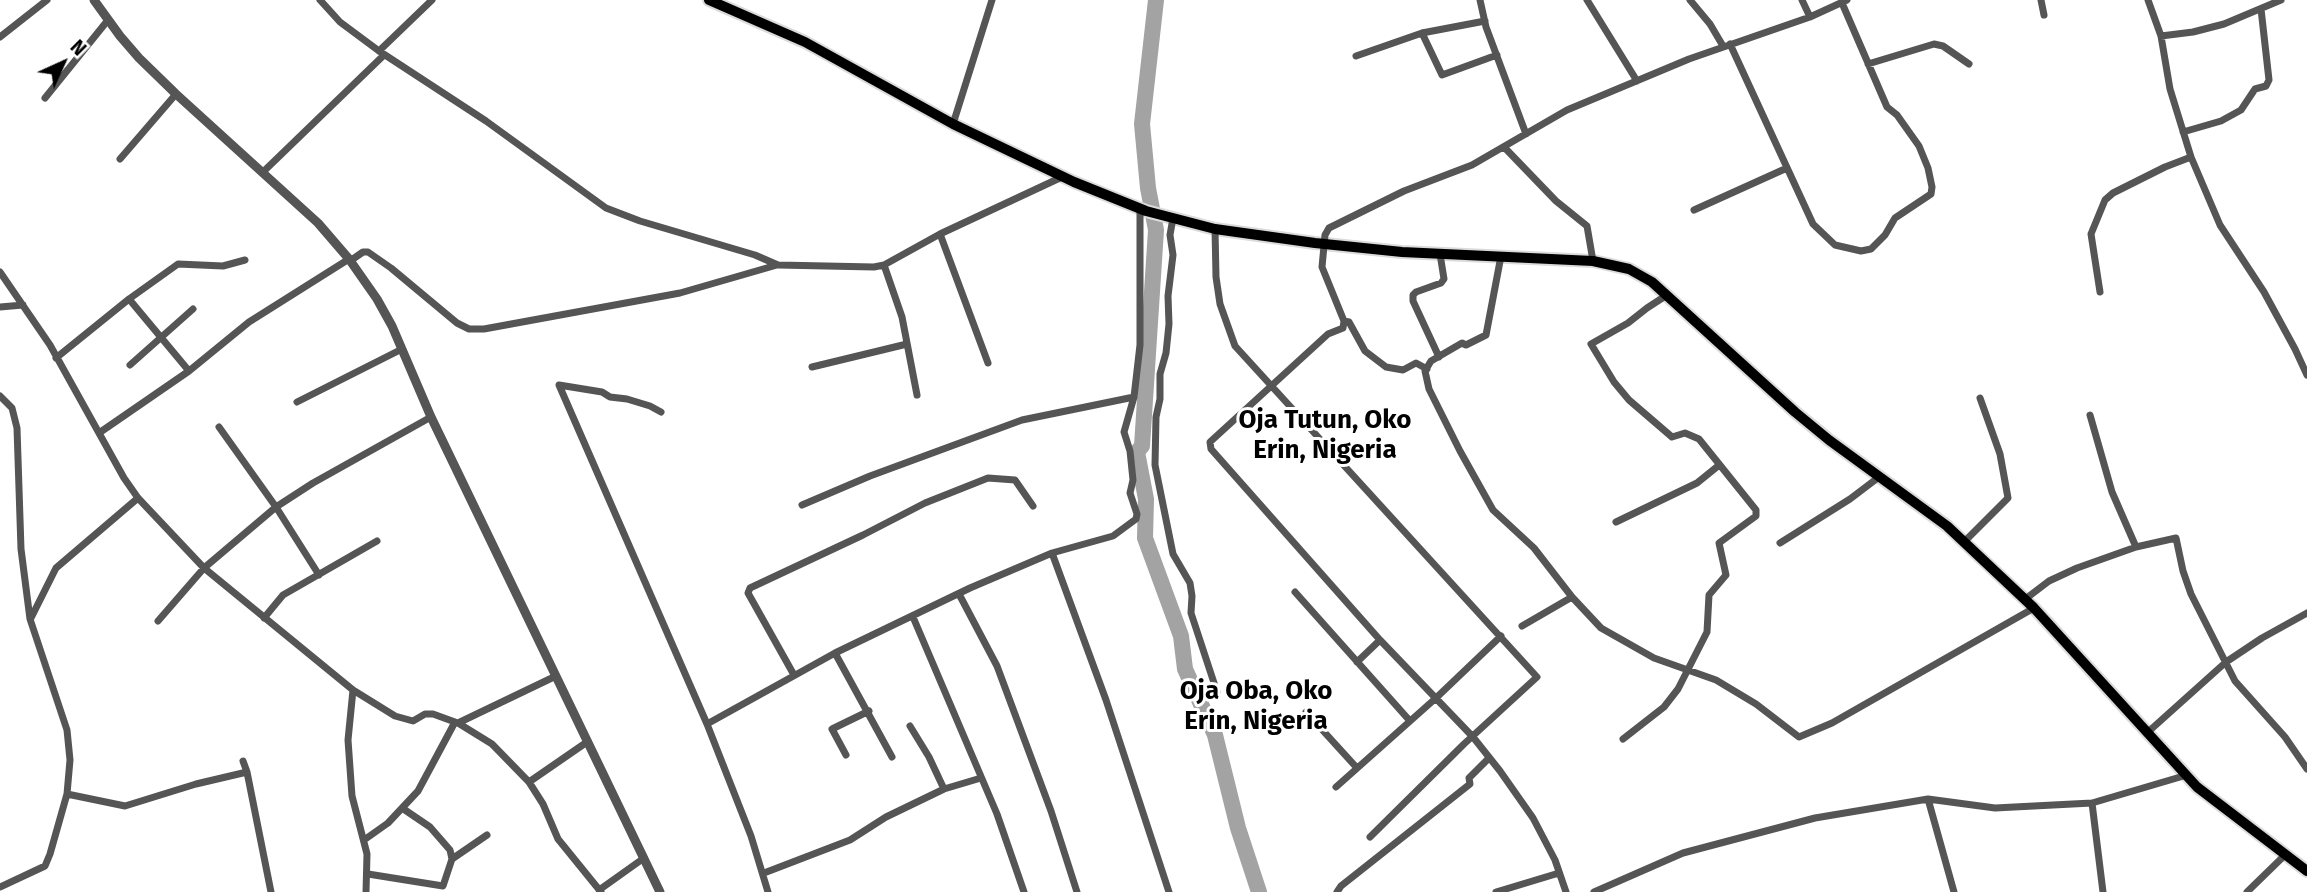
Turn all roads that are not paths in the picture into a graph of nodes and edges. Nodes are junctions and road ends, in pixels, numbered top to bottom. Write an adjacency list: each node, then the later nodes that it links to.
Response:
1 (47, 0): 22 (street)
2 (94, 0): 18 (street)
3 (320, 0): 24 (street)
4 (432, 0): 24 (street)
5 (709, 0): 32 (main road)
6 (992, 0): 32 (street)
7 (1480, 0): 19 (street)
8 (1587, 0): 29 (street)
9 (1690, 0): 23 (street)
10 (1802, 0): 17 (street)
11 (2041, 0): 16 (street)
12 (2148, 0): 21 (street)
13 (2281, 0): 15 (street)
14 (1844, 1): 17 (street); 27 (street)
15 (2261, 9): 21 (street); 33 (street)
16 (2044, 15)
17 (1810, 17): 23 (street)
18 (108, 20): 30 (street); 31 (street)
19 (1485, 21): 20 (street); 25 (street)
20 (1422, 33): 25 (street); 26 (street)
21 (2161, 36): 33 (street)
22 (0, 37)
23 (1726, 45): 29 (street); 38 (street)
24 (381, 53): 39 (street); 52 (street)
25 (1497, 55): 34 (street)
26 (1356, 56)
27 (1868, 64): 28 (street); 38 (street)
28 (1969, 64)
29 (1637, 80): 34 (street)
30 (176, 94): 37 (street); 39 (street)
31 (45, 98)
32 (953, 124): 40 (main road)
33 (2183, 132): 36 (street)
34 (1527, 134): 35 (street)
35 (1504, 147): 46 (street); 51 (street)
36 (2191, 157): 55 (street); 72 (street)
37 (120, 159)
38 (1787, 168): 42 (street)
39 (263, 172): 50 (street)
40 (1062, 177): 41 (main road); 45 (street)
41 (1143, 210): 43 (main road); 76 (street)
42 (1694, 210)
43 (1173, 218): 44 (main road); 118 (street)
44 (1215, 229): 46 (main road); 73 (street)
45 (940, 234): 53 (street); 67 (street)
46 (1326, 244): 47 (main road); 61 (street)
47 (1440, 254): 48 (main road); 65 (street)
48 (1501, 256): 51 (main road); 65 (street)
49 (245, 260): 57 (street)
50 (349, 260): 52 (street); 64 (street); 71 (street)
51 (1593, 261): 56 (main road)
52 (778, 265): 53 (street)
53 (884, 265): 63 (street)
54 (0, 272): 58 (street)
55 (2100, 292)
56 (1667, 295): 84 (street); 85 (main road)
57 (129, 299): 62 (street); 66 (street)
58 (23, 305): 59 (street); 66 (street)
59 (0, 307)
60 (193, 309): 62 (street)
61 (1344, 321): 70 (street); 73 (street)
62 (161, 338): 68 (street); 71 (street)
63 (907, 344): 69 (street); 75 (street)
64 (402, 349): 78 (street); 81 (street)
65 (1438, 357): 70 (street)
66 (55, 358): 83 (street)
67 (988, 363)
68 (130, 365)
69 (812, 367)
70 (1427, 369): 100 (street)
71 (189, 370): 83 (street)
72 (2307, 375)
73 (1272, 386): 109 (street); 110 (street)
74 (0, 396): 106 (street)
75 (917, 396)
76 (1134, 397): 87 (street); 95 (street)
77 (1980, 398): 92 (street)
78 (297, 402)
79 (661, 412): 124 (street)
80 (2090, 415): 94 (street)
81 (431, 417): 88 (street); 116 (street)
82 (219, 428): 88 (street)
83 (99, 433): 86 (street)
84 (1718, 466): 90 (street); 114 (street)
85 (1879, 477): 92 (main road); 93 (street)
86 (138, 498): 96 (street); 106 (street)
87 (802, 505)
88 (276, 506): 96 (street); 97 (street)
89 (1033, 506): 115 (street)
90 (1616, 522)
91 (377, 541): 97 (street)
92 (1964, 542): 101 (main road)
93 (1780, 543)
94 (2136, 547): 101 (street); 113 (street)
95 (1052, 553): 99 (street); 164 (street)
96 (204, 568): 105 (street); 107 (street)
97 (319, 575): 105 (street)
98 (1295, 592): 112 (street)
99 (959, 594): 104 (street); 163 (street)
100 (1573, 597): 108 (street); 114 (street)
101 (2024, 600): 102 (main road)
102 (2034, 608): 114 (street); 126 (main road)
103 (2307, 613): 113 (street)
104 (913, 617): 111 (street); 138 (street)
105 (264, 618): 117 (street)
106 (30, 619): 142 (street)
107 (158, 621)
108 (1522, 626)
109 (1501, 636): 119 (street); 127 (street)
110 (1380, 640): 112 (street); 119 (street)
111 (835, 653): 115 (street); 120 (street)
112 (1357, 662): 122 (street)
113 (2226, 662): 126 (street); 135 (street)
114 (1688, 670): 128 (street)
115 (794, 675): 124 (street)
116 (556, 676): 123 (street); 129 (street)
117 (353, 690): 123 (street); 148 (street)
118 (1217, 692)
119 (1436, 698): 122 (street); 127 (street)
120 (869, 710): 130 (street); 131 (street)
121 (1306, 712): 134 (street)
122 (1410, 721): 134 (street)
123 (456, 722): 139 (street); 145 (street)
124 (707, 724): 153 (street)
125 (910, 726): 141 (street)
126 (2148, 732): 137 (main road)
127 (1473, 737): 132 (street); 147 (street)
128 (1623, 739)
129 (587, 742): 139 (street); 150 (street)
130 (846, 755)
131 (892, 757)
132 (1489, 758): 154 (street); 165 (street)
133 (243, 761): 136 (street)
134 (1357, 768): 140 (street)
135 (2307, 769)
136 (247, 772): 142 (street); 158 (street)
137 (2187, 775): 144 (street); 149 (main road)
138 (981, 778): 141 (street); 162 (street)
139 (529, 782): 157 (street)
140 (1336, 787)
141 (944, 789): 153 (street)
142 (67, 794): 156 (street)
143 (1928, 799): 144 (street); 168 (street); 169 (street)
144 (2092, 803): 170 (street)
145 (402, 808): 148 (street); 151 (street)
146 (487, 835): 151 (street)
147 (1370, 837)
148 (364, 840): 155 (street)
149 (2286, 854): 152 (main road); 171 (street)
150 (644, 858): 157 (street); 160 (street)
151 (452, 859): 155 (street)
152 (2307, 871)
153 (764, 873): 161 (street)
154 (1559, 873): 166 (street); 167 (street)
155 (368, 874): 159 (street)
156 (0, 887)
157 (600, 891)
158 (271, 892)
159 (366, 892)
160 (660, 892)
161 (768, 892)
162 (1024, 892)
163 (1077, 892)
164 (1169, 892)
165 (1337, 892)
166 (1496, 892)
167 (1566, 892)
168 (1594, 892)
169 (1954, 892)
170 (2103, 892)
171 (2247, 892)

